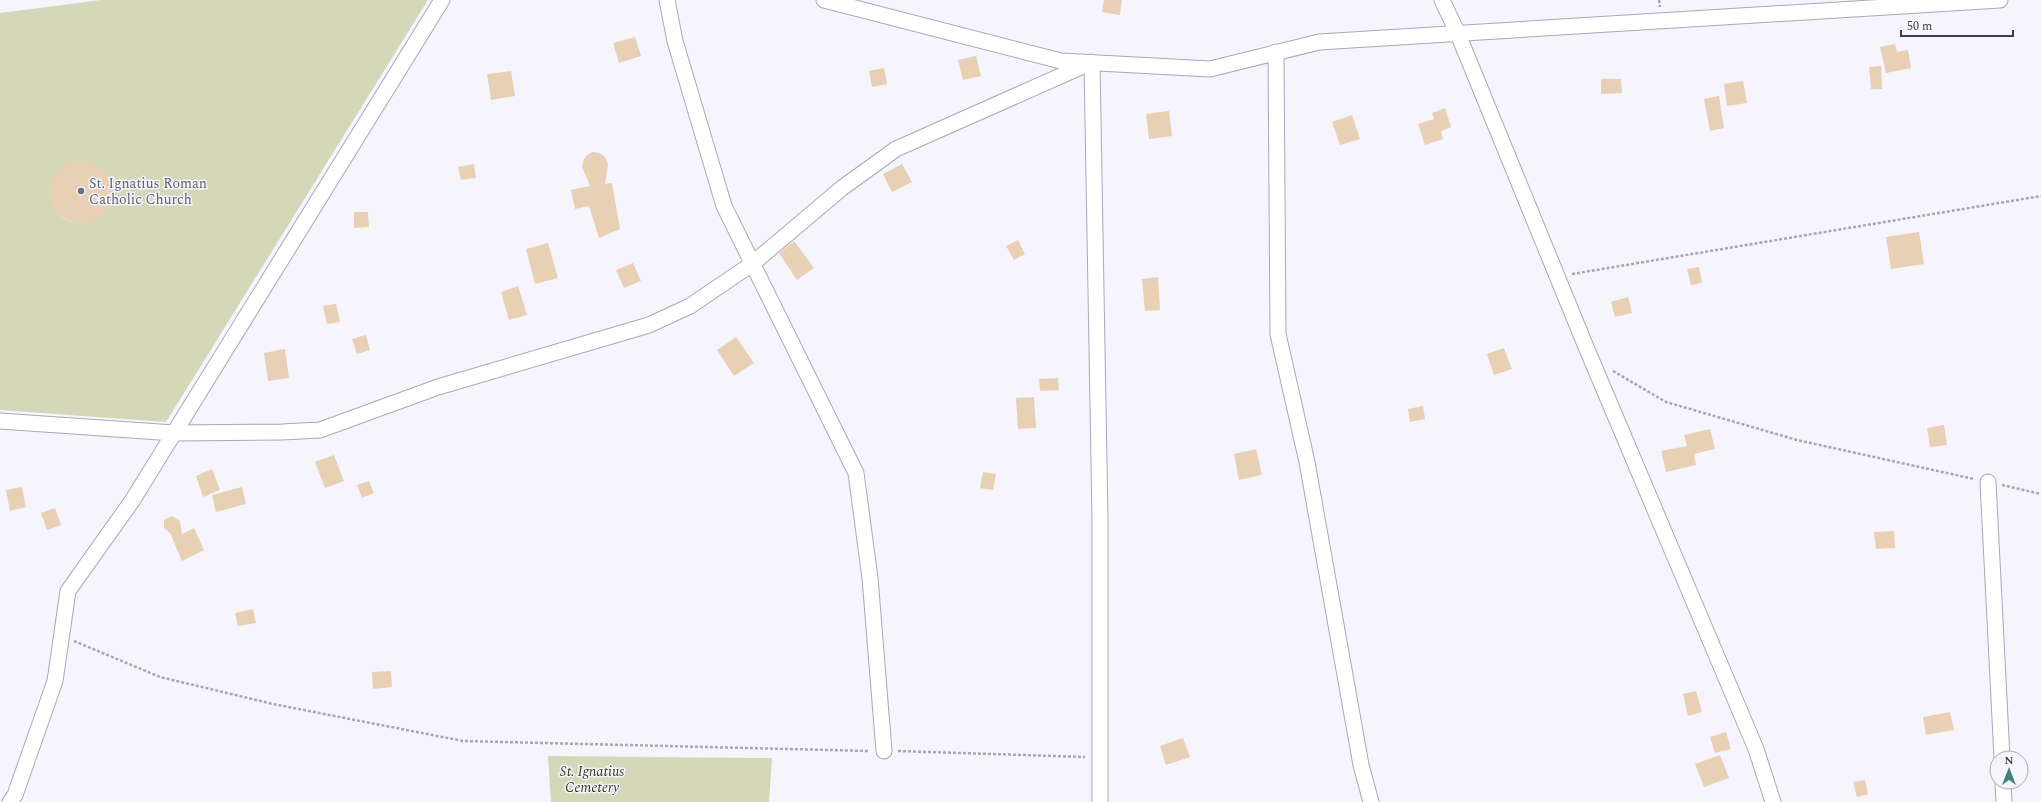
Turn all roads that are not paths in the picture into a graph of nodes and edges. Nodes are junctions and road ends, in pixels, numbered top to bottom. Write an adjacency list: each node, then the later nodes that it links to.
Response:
1 (442, 0): 12 (street)
2 (667, 0): 10 (street)
3 (824, 0): 6 (street)
4 (1442, 0): 7 (street)
5 (2000, 0): 7 (street)
6 (848, 3): 9 (street)
7 (1458, 34): 8 (street); 20 (street)
8 (1276, 52): 9 (street); 19 (street)
9 (1092, 62): 10 (street); 18 (street)
10 (752, 264): 12 (street); 15 (street)
11 (0, 421): 12 (street)
12 (174, 433): 17 (street)
13 (1988, 482): 14 (street)
14 (2002, 750)
15 (884, 751)
16 (2003, 790): 21 (street)
17 (10, 802)
18 (1100, 802)
19 (1371, 802)
20 (1773, 802)
21 (2004, 802)

